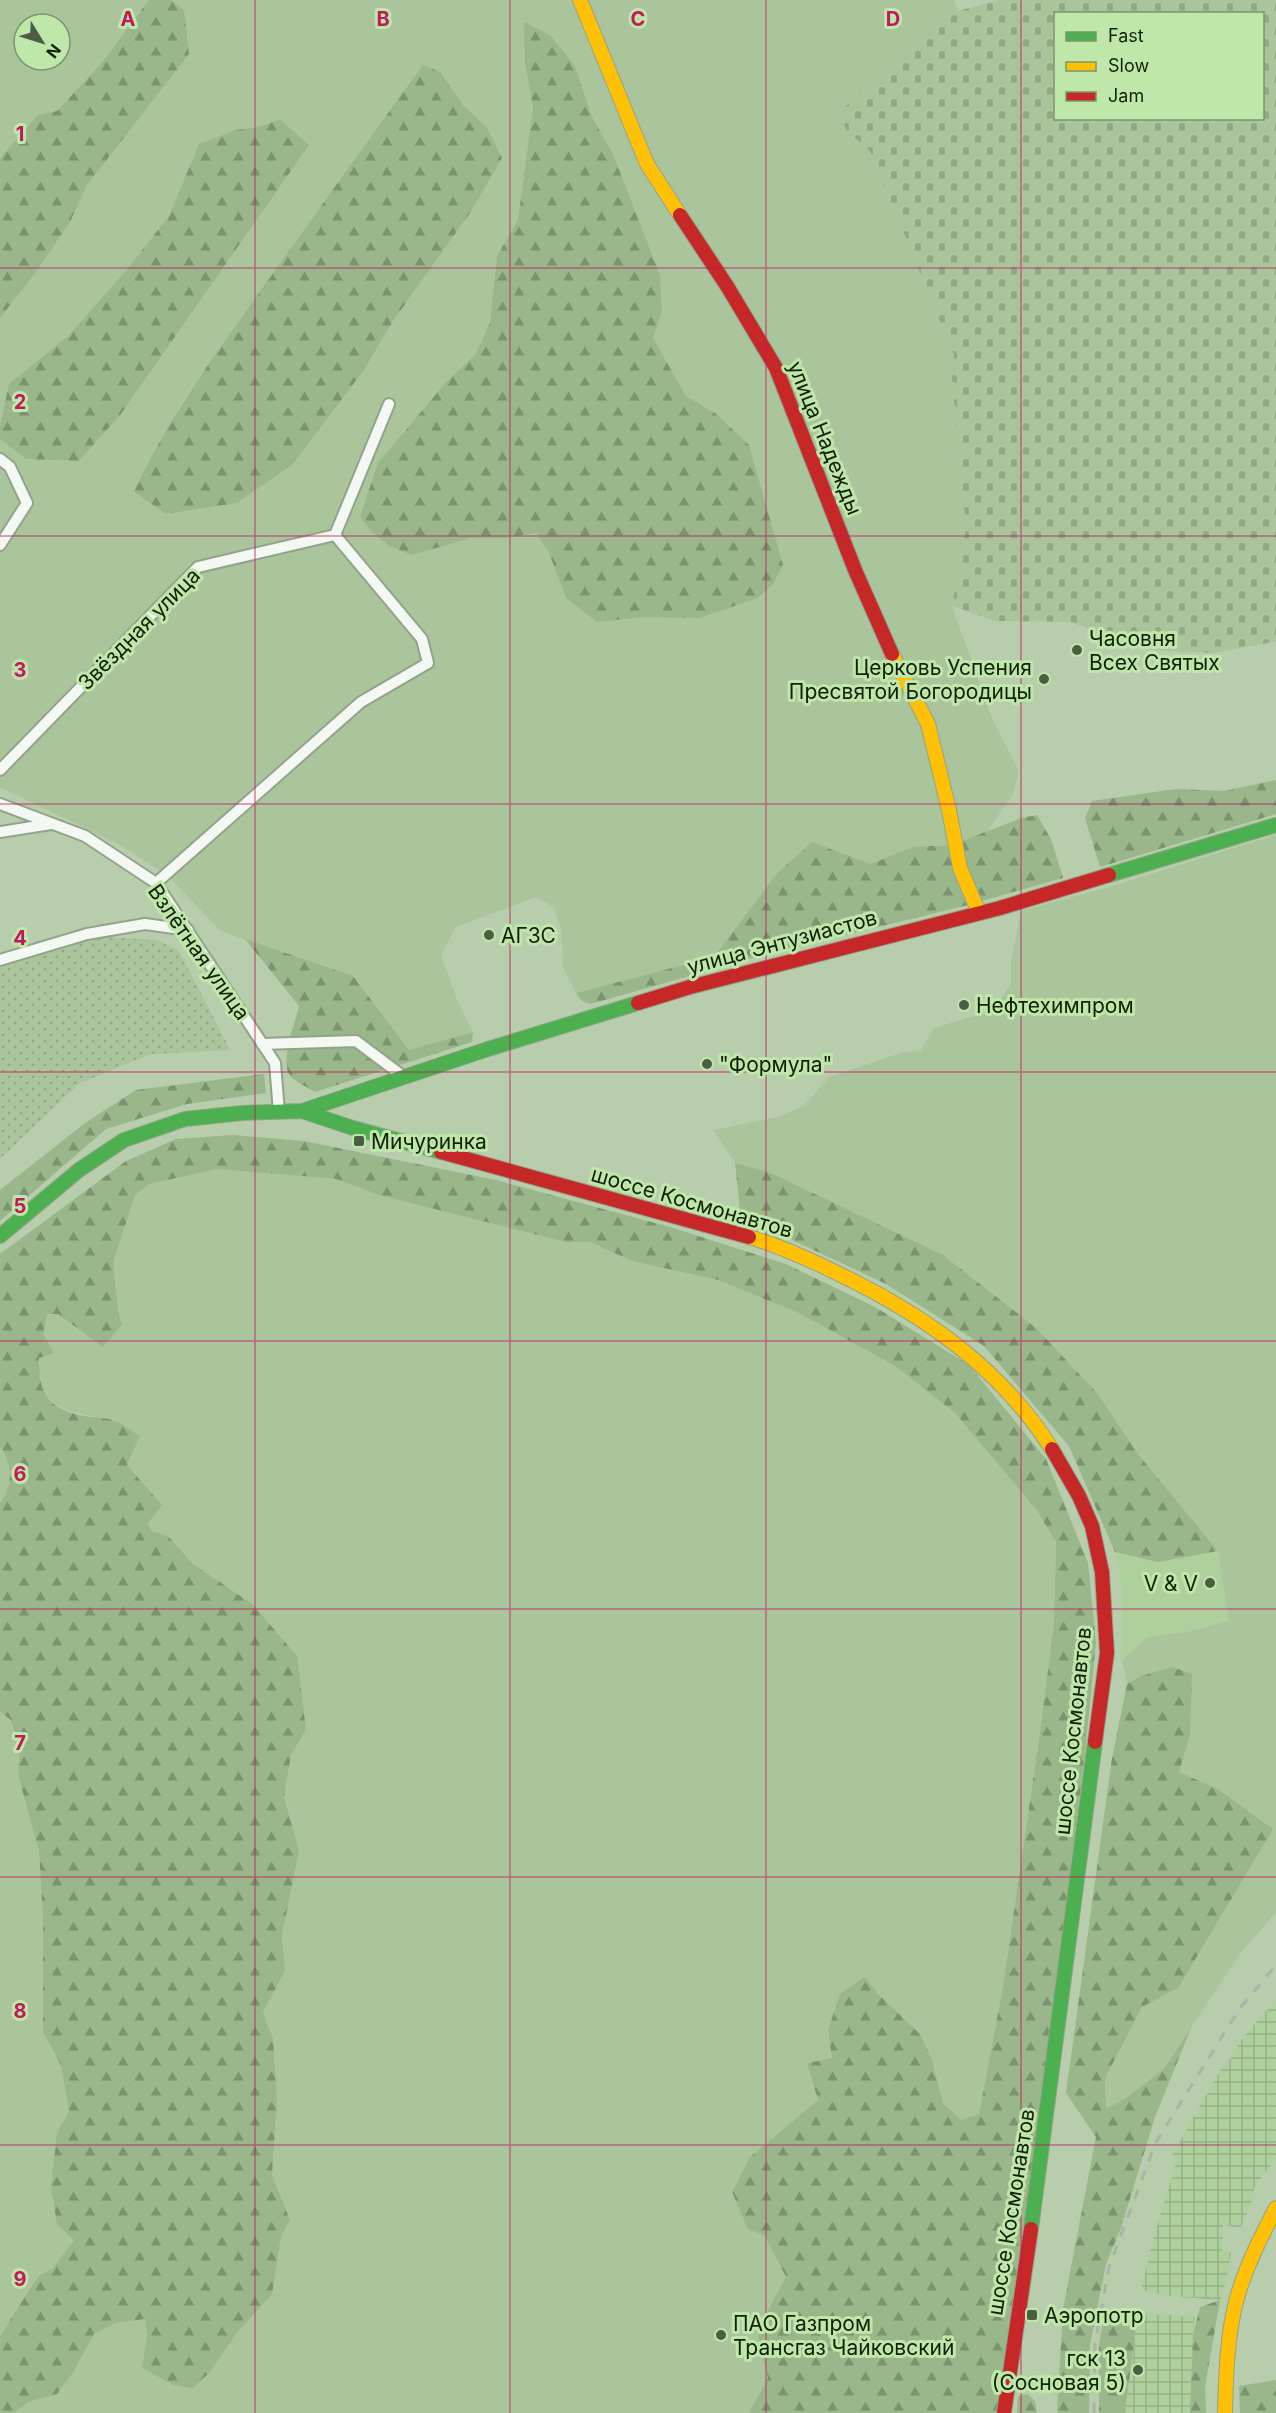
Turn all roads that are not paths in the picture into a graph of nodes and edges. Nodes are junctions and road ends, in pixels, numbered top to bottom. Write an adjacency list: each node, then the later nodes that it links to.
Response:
1 (580, 0): 12 (main road, улица Надежды)
2 (389, 404): 4 (street)
3 (0, 459): 5 (street)
4 (335, 535): 6 (street, Звёздная улица); 11 (street)
5 (0, 545)
6 (0, 770)
7 (0, 804): 8 (street, Взлётная улица)
8 (51, 824): 10 (street); 11 (street, Взлётная улица)
9 (1276, 825): 12 (main road, улица Энтузиастов)
10 (0, 832)
11 (156, 883): 13 (street, Взлётная улица)
12 (980, 913): 16 (main road, улица Энтузиастов)
13 (188, 930): 14 (street); 15 (street, Взлётная улица)
14 (0, 960)
15 (262, 1044): 16 (street); 18 (street, Взлётная улица)
16 (404, 1077): 17 (main road, улица Энтузиастов)
17 (302, 1111): 18 (main road, шоссе Космонавтов); 21 (main road, шоссе Космонавтов)
18 (279, 1112): 19 (main road, шоссе Космонавтов)
19 (0, 1236)
20 (1276, 2208): 22 (main road)
21 (1004, 2413)
22 (1225, 2413)

